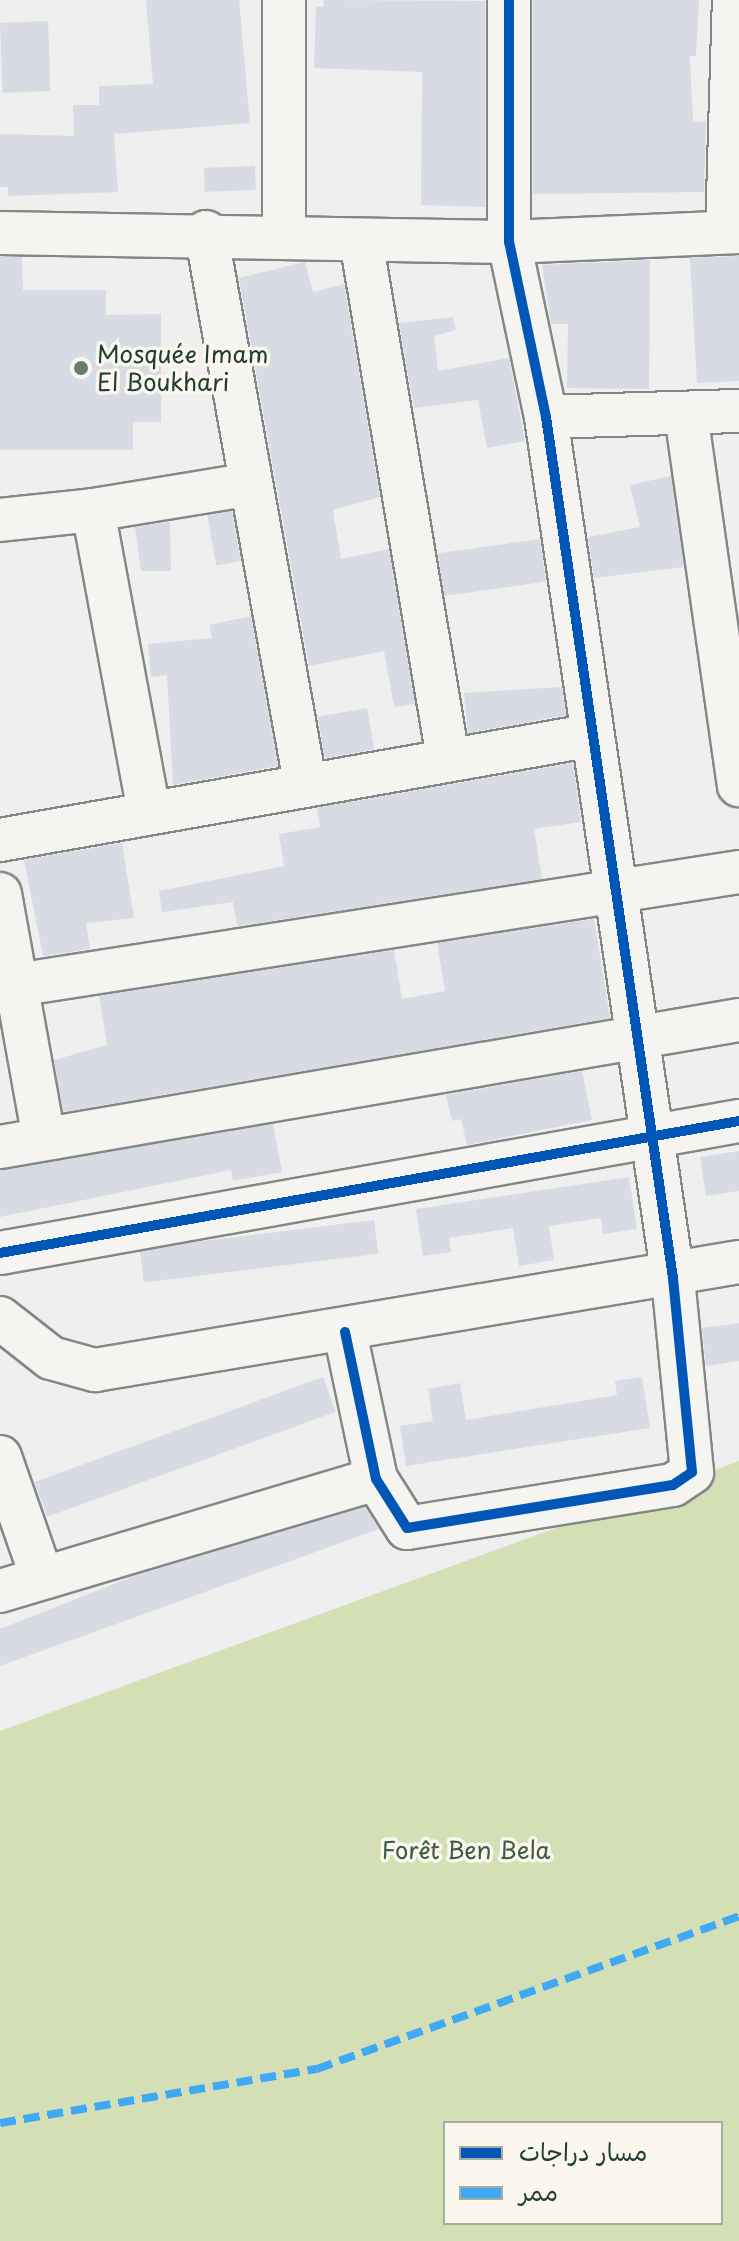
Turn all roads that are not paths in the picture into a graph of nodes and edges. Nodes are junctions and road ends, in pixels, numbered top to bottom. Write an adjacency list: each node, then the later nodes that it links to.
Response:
1 (284, 0): 7 (street)
2 (509, 0): 9 (street)
3 (734, 0): 5 (street)
4 (206, 232): 6 (street); 7 (street); 13 (street)
5 (733, 232): 9 (street)
6 (0, 233)
7 (284, 238): 8 (street)
8 (361, 240): 9 (street); 17 (street)
9 (509, 242): 12 (street)
10 (739, 411): 11 (street)
11 (686, 414): 12 (street); 19 (street)
12 (546, 417): 16 (street)
13 (251, 484): 14 (street); 18 (street)
14 (93, 510): 15 (street); 20 (street)
15 (0, 520)
16 (593, 735): 17 (street); 23 (street)
17 (448, 758): 18 (street)
18 (305, 782): 20 (street)
19 (739, 785)
20 (149, 812): 21 (street)
21 (0, 840)
22 (739, 872): 23 (street)
23 (614, 890): 25 (street); 27 (street)
24 (0, 894): 25 (street)
25 (16, 985): 30 (street)
26 (739, 1020): 27 (street)
27 (635, 1036): 29 (street); 30 (street)
28 (739, 1121): 29 (street)
29 (652, 1132): 32 (street); 34 (street)
30 (44, 1139): 31 (street)
31 (0, 1147)
32 (0, 1253)
33 (739, 1262): 34 (street)
34 (673, 1278): 36 (street); 38 (street)
35 (0, 1318): 36 (street)
36 (345, 1332): 38 (street)
37 (0, 1457): 39 (street)
38 (376, 1479): 39 (street)
39 (41, 1575): 40 (street)
40 (0, 1591)

